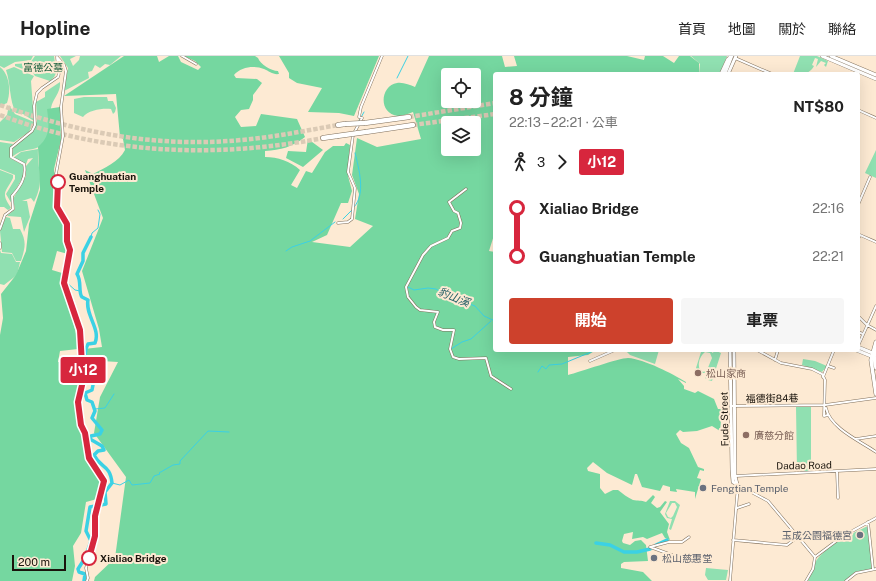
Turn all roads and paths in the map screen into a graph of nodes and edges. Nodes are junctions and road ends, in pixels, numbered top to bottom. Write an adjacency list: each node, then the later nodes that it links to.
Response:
1 (182, 56): 7 (street)
2 (382, 56): 24 (street)
3 (822, 56): 6 (street)
4 (57, 57): 25 (street); 79 (street)
5 (733, 57): 8 (highway); 9 (street); 10 (street)
6 (831, 57): 11 (street); 12 (street)
7 (196, 64)
8 (723, 72)
9 (729, 72)
10 (767, 72)
11 (876, 75)
12 (876, 79)
13 (860, 111): 15 (street)
14 (409, 117): 16 (highway)
15 (876, 118)
16 (387, 121): 17 (highway, bridge); 19 (highway)
17 (338, 125)
18 (413, 125): 19 (highway)
19 (388, 128): 20 (highway, bridge)
20 (323, 138)
21 (870, 177): 23 (street)
22 (466, 189): 54 (street)
23 (860, 200)
24 (338, 223)
25 (0, 229)
26 (860, 235): 27 (street)
27 (876, 242)
28 (0, 243): 29 (street)
29 (0, 248)
30 (876, 306): 32 (street)
31 (860, 318): 32 (street)
32 (867, 325): 33 (street); 35 (street)
33 (876, 330)
34 (860, 333): 35 (street)
35 (863, 334): 36 (street)
36 (860, 342)
37 (876, 342): 47 (main road)
38 (860, 348): 47 (street)
39 (876, 349): 47 (main road)
40 (860, 351): 47 (street)
41 (610, 352): 49 (street)
42 (730, 352): 58 (street, Fude Street)
43 (734, 352): 58 (street, Fude Street)
44 (761, 352): 48 (street)
45 (777, 352): 48 (street)
46 (833, 352): 50 (street)
47 (874, 355): 52 (main road); 55 (main road)
48 (775, 360): 53 (street)
49 (590, 361)
50 (828, 366): 51 (street); 53 (street)
51 (834, 368)
52 (876, 368)
53 (823, 377): 57 (street)
54 (511, 389)
55 (876, 394)
56 (876, 398): 57 (street, 福德街84巷)
57 (825, 405): 58 (street, 福德街84巷); 60 (street)
58 (733, 406): 64 (street, Fude Street)
59 (876, 436): 60 (street)
60 (856, 439): 61 (street)
61 (876, 452)
62 (876, 469): 63 (street, Dadao Road)
63 (837, 472): 64 (street, Dadao Road); 66 (street)
64 (734, 475): 65 (street, Fude Street)
65 (738, 484): 68 (street); 73 (street)
66 (838, 498)
67 (749, 504): 68 (street)
68 (737, 508): 74 (street)
69 (876, 518): 70 (street)
70 (868, 522): 71 (street); 77 (street)
71 (843, 536): 73 (street); 76 (street)
72 (689, 537): 75 (street)
73 (797, 537): 74 (street); 76 (street)
74 (733, 540): 80 (street)
75 (672, 555)
76 (815, 557): 78 (street)
77 (875, 569): 81 (street)
78 (807, 580)
79 (87, 581)
80 (730, 581)
81 (846, 581)

